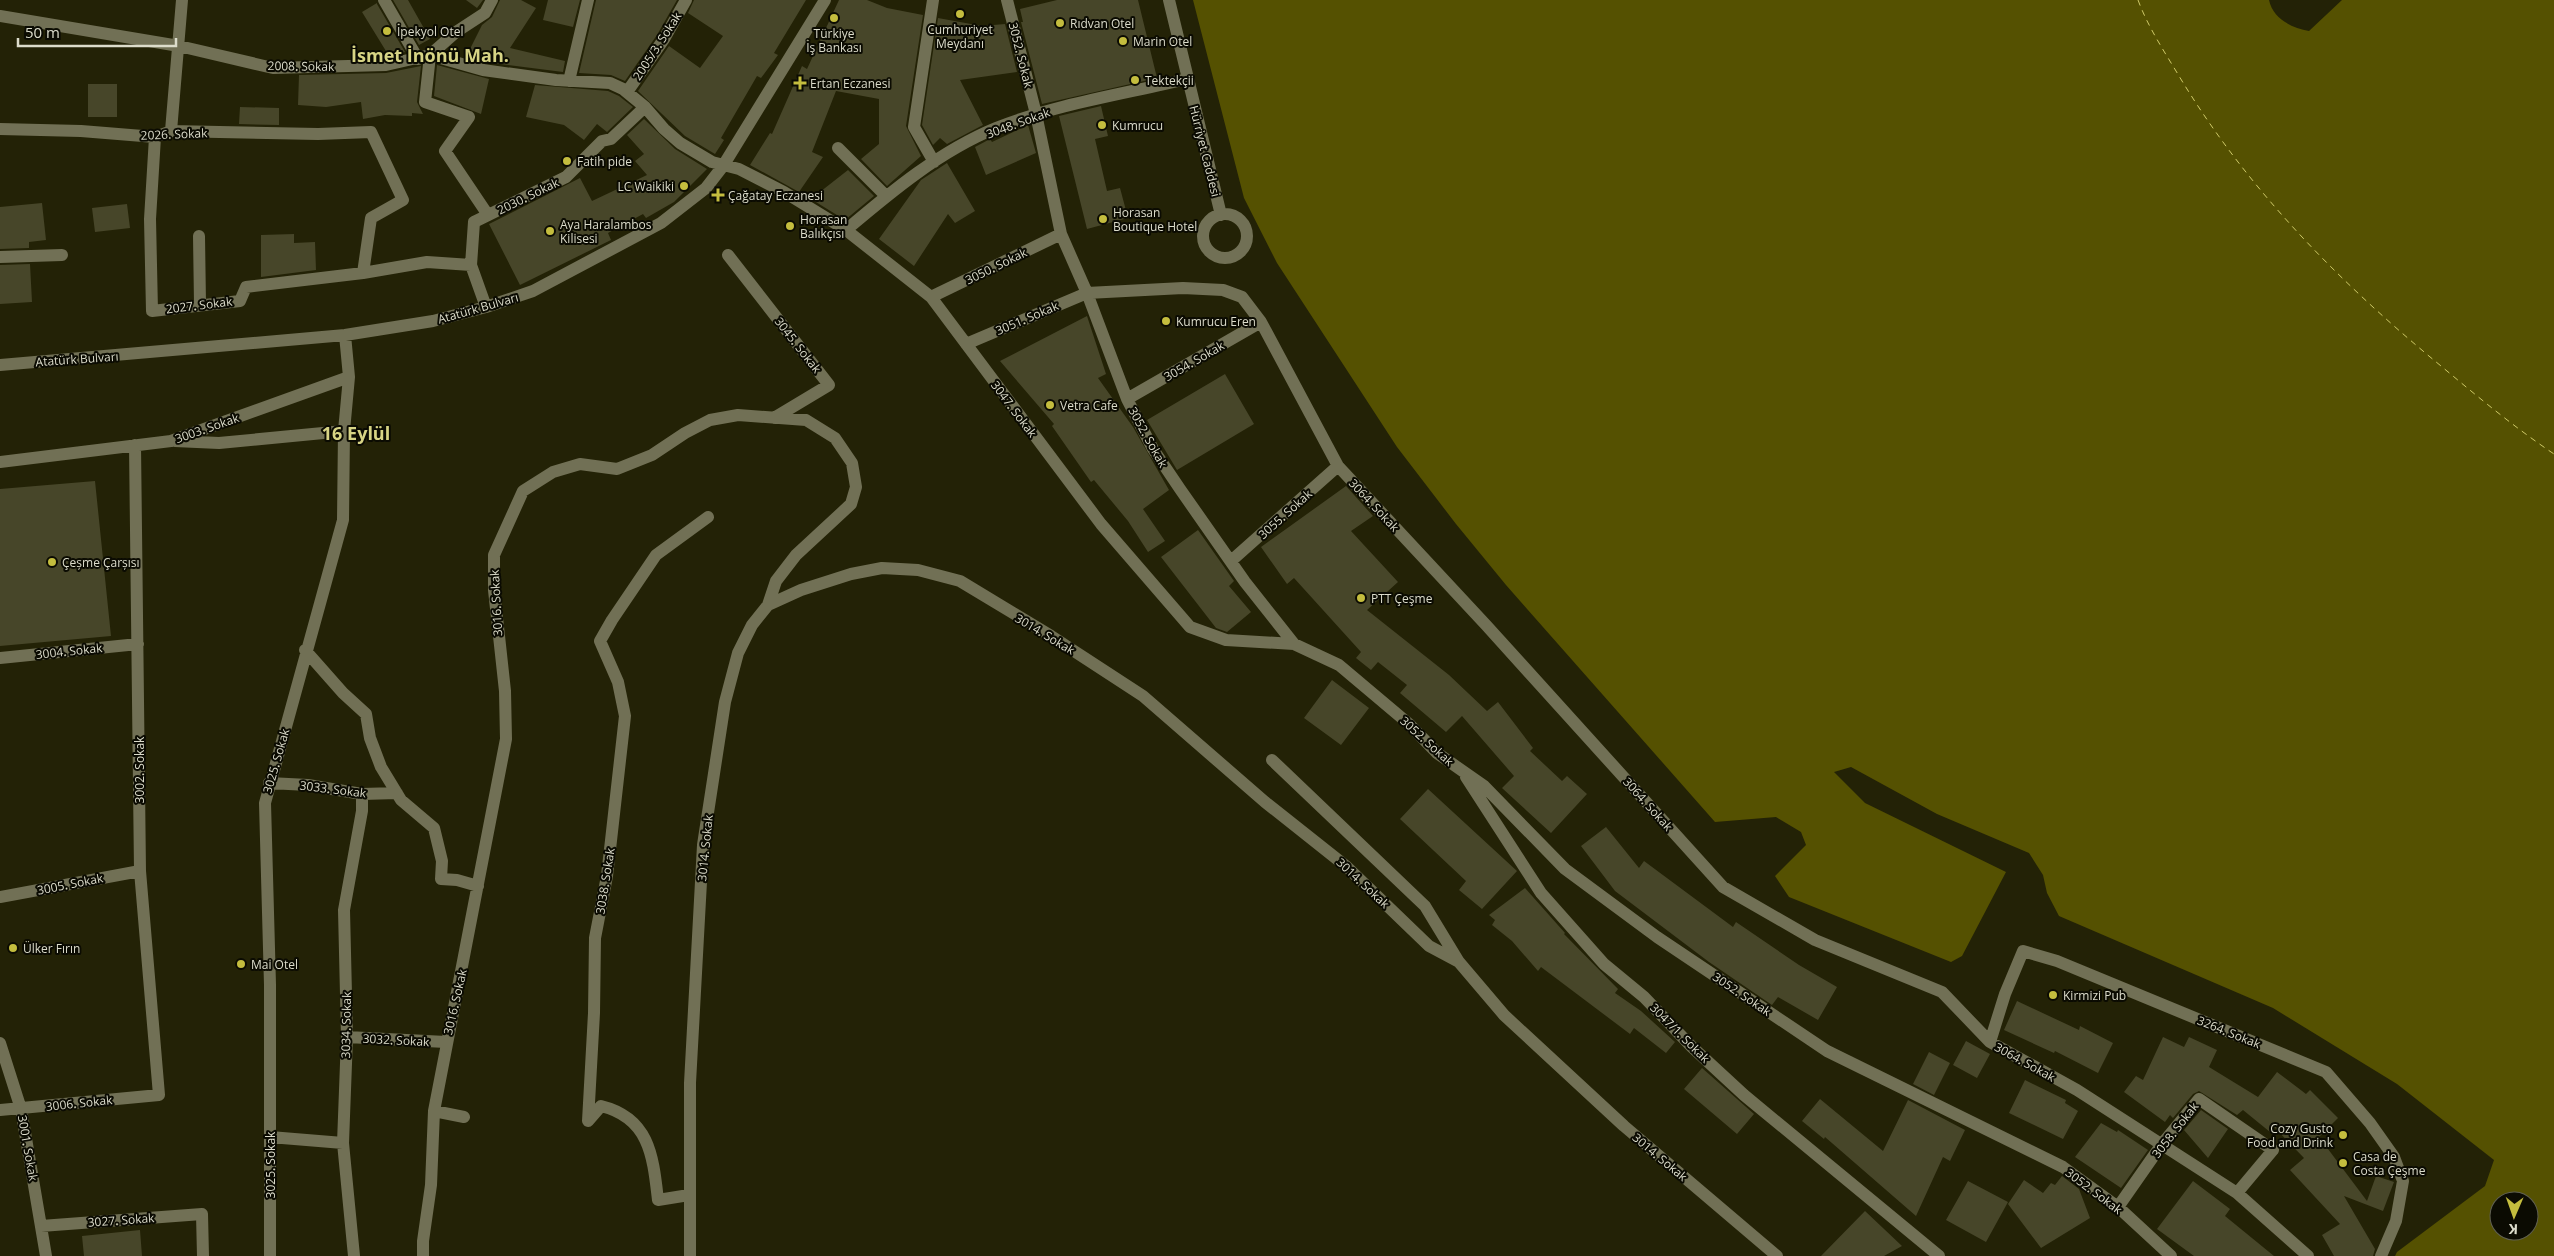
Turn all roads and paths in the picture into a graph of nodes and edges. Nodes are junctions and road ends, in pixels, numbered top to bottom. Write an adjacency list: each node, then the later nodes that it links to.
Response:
1 (182, 0): 11 (street)
2 (384, 0): 12 (street)
3 (492, 0): 12 (street)
4 (588, 0): 14 (street)
5 (686, 0): 15 (street, 2005/3. Sokak)
6 (825, 0): 23 (street, Atatürk Bulvarı)
7 (932, 0): 22 (street)
8 (1007, 0): 17 (street, 3052. Sokak)
9 (1169, 0): 13 (street, Hürriyet Caddesi)
10 (0, 16): 11 (street, 2008. Sokak)
11 (178, 46): 12 (street, 2008. Sokak); 19 (street)
12 (424, 57): 14 (street, 2008. Sokak); 25 (street)
13 (1187, 79): 17 (street, 3048. Sokak); 26 (street, Hürriyet Caddesi)
14 (570, 81): 15 (street, 2008. Sokak)
15 (626, 92): 16 (street, 2008. Sokak)
16 (645, 107): 23 (street, 2008. Sokak); 25 (street, 2030. Sokak)
17 (1036, 114): 22 (street, 3048. Sokak); 28 (street, 3052. Sokak)
18 (0, 129): 20 (street, 2026. Sokak)
19 (171, 131): 20 (street, 2026. Sokak); 34 (street, 2026. Sokak)
20 (155, 137): 37 (street, 2027. Sokak)
21 (838, 148): 24 (street)
22 (934, 162): 24 (street, 3048. Sokak)
23 (723, 166): 27 (street, 3047. Sokak); 38 (street, Atatürk Bulvarı)
24 (886, 196): 27 (street, 3048. Sokak)
25 (488, 215): 33 (street, 2030. Sokak)
26 (1221, 215)
27 (846, 230): 36 (street, 3047. Sokak)
28 (1061, 234): 35 (street, 3052. Sokak); 36 (street, 3050. Sokak)
29 (198, 236): 37 (street)
30 (62, 255): 32 (street)
31 (728, 255): 45 (street, 3045. Sokak)
32 (0, 257)
33 (472, 265): 34 (street, 2027. Sokak); 38 (street, 2030. Sokak)
34 (362, 273): 37 (street, 2027. Sokak)
35 (1087, 293): 39 (street, 3064. Sokak); 41 (street, 3051. Sokak); 44 (street, 3052. Sokak)
36 (931, 297): 41 (street, 3047. Sokak)
37 (200, 304)
38 (486, 307): 40 (street, Atatürk Bulvarı)
39 (1261, 322): 44 (street, 3054. Sokak); 50 (street, 3064. Sokak)
40 (345, 335): 42 (street, Atatürk Bulvarı); 43 (street, 3025. Sokak)
41 (966, 344): 55 (street, 3047. Sokak)
42 (0, 365)
43 (349, 377): 46 (street, 3025. Sokak); 47 (street, 3003. Sokak)
44 (1127, 399): 52 (street, 3052. Sokak)
45 (774, 418): 53 (street, 3016. Sokak); 64 (street, 3016. Sokak)
46 (344, 431): 47 (street); 56 (street, 3025. Sokak)
47 (171, 441): 48 (street, 3003. Sokak)
48 (135, 445): 49 (street, 3003. Sokak); 54 (street, 3002. Sokak)
49 (0, 462)
50 (1338, 466): 52 (street, 3055. Sokak); 69 (street, 3064. Sokak)
51 (708, 517): 80 (street, 3038. Sokak)
52 (1232, 561): 55 (street, 3052. Sokak)
53 (768, 605): 66 (street, 3014. Sokak); 80 (street, 3014. Sokak)
54 (138, 644): 57 (street, 3004. Sokak); 63 (street, 3002. Sokak)
55 (1294, 644): 59 (street, 3052. Sokak)
56 (305, 650): 60 (street, 3025. Sokak); 61 (street)
57 (0, 658)
58 (1272, 760): 66 (street)
59 (1462, 772): 81 (street, 3052. Sokak); 90 (street, 3047/1. Sokak)
60 (269, 783): 62 (street, 3033. Sokak); 76 (street, 3025. Sokak)
61 (397, 793): 62 (street, 3033. Sokak); 64 (street)
62 (362, 794): 67 (street, 3034. Sokak)
63 (140, 871): 65 (street, 3005. Sokak); 71 (street, 3002. Sokak)
64 (478, 886): 68 (street, 3016. Sokak)
65 (0, 897)
66 (1459, 962): 89 (street, 3014. Sokak)
67 (347, 1037): 68 (street, 3032. Sokak); 77 (street, 3034. Sokak)
68 (446, 1042): 74 (street, 3016. Sokak)
69 (1990, 1042): 78 (street, 3064. Sokak); 93 (street, 3264. Sokak)
70 (0, 1043): 72 (street, 3001. Sokak)
71 (159, 1095): 72 (street, 3006. Sokak)
72 (21, 1109): 73 (street, 3006. Sokak); 82 (street, 3001. Sokak)
73 (0, 1110)
74 (434, 1111): 75 (street); 87 (street, 3016. Sokak)
75 (464, 1117)
76 (270, 1138): 77 (street); 85 (street, 3025. Sokak)
77 (343, 1143): 86 (street, 3034. Sokak)
78 (2162, 1144): 79 (street, 3064. Sokak); 79 (street, 3058. Sokak); 81 (street, 3058. Sokak)
79 (2237, 1193): 92 (street, 3064. Sokak)
80 (689, 1195): 88 (street, 3014. Sokak)
81 (2118, 1207): 91 (street, 3052. Sokak)
82 (41, 1226): 83 (street, 3001. Sokak); 84 (street, 3027. Sokak)
83 (46, 1256)
84 (203, 1256)
85 (270, 1256)
86 (354, 1256)
87 (423, 1256)
88 (690, 1256)
89 (1777, 1256)
90 (1939, 1256)
91 (2172, 1256)
92 (2308, 1256)
93 (2381, 1256)

